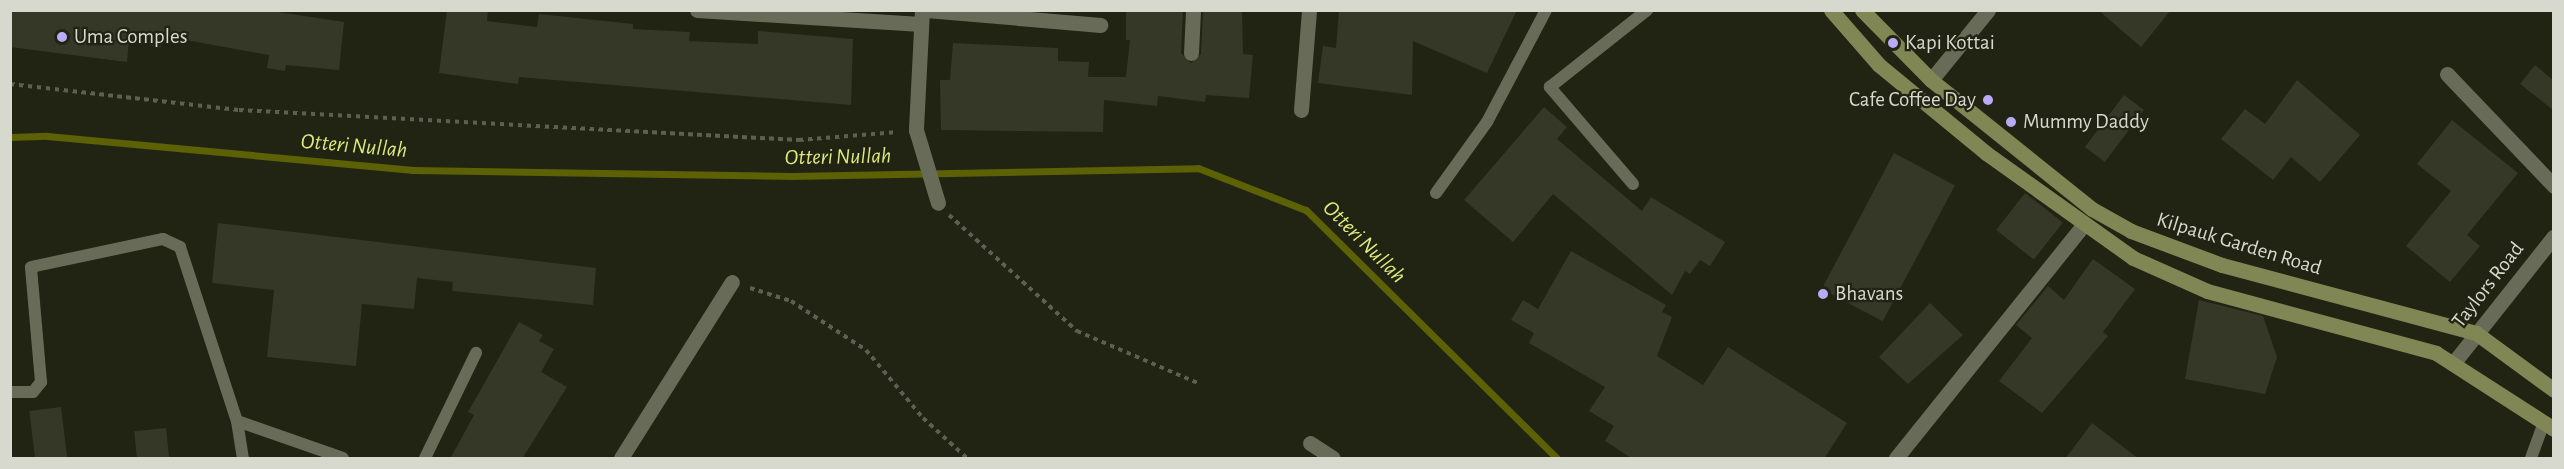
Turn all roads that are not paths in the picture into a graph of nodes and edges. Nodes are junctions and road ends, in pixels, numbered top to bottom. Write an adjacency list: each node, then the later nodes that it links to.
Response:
1 (697, 10): 9 (street)
2 (1193, 10): 11 (street)
3 (1309, 10): 14 (street)
4 (1546, 10): 17 (lane)
5 (1647, 10): 15 (lane)
6 (1831, 10): 19 (main road)
7 (1863, 10): 13 (main road, Kilpauk Garden Road)
8 (1988, 10): 13 (street)
9 (923, 15): 10 (street); 18 (street)
10 (1100, 25)
11 (1191, 52)
12 (2447, 74): 16 (street)
13 (1931, 80): 22 (main road, Kilpauk Garden Road)
14 (1301, 110)
15 (1633, 184)
16 (2553, 186)
17 (1436, 194)
18 (938, 203)
19 (2082, 227): 24 (main road); 35 (street)
20 (2553, 236): 22 (street, Taylors Road)
21 (732, 282): 33 (street)
22 (2476, 333): 24 (street, Taylors Road); 25 (main road, Kilpauk Garden Road)
23 (476, 353): 32 (lane)
24 (2455, 361): 28 (main road)
25 (2553, 390)
26 (10, 392): 27 (lane)
27 (237, 421): 30 (lane); 31 (lane)
28 (2549, 426): 36 (lane)
29 (1310, 443): 34 (street)
30 (243, 459)
31 (343, 459)
32 (425, 459)
33 (621, 459)
34 (1333, 459)
35 (1896, 459)
36 (2531, 459)

